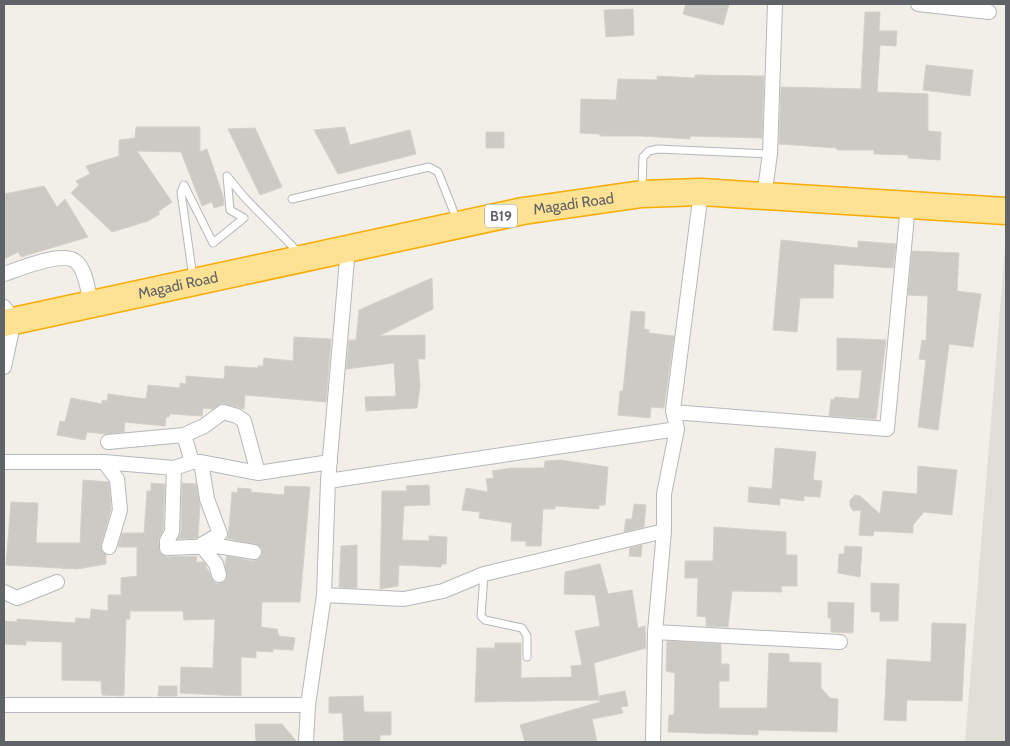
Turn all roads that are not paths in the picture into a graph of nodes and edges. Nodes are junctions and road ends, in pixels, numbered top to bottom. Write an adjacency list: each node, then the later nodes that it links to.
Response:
1 (775, 4): 4 (street)
2 (918, 4): 3 (street)
3 (989, 12)
4 (770, 154): 6 (lane); 7 (street)
5 (701, 192): 6 (highway, Magadi Road / B19); 7 (highway, Magadi Road / B19); 19 (street)
6 (642, 194): 11 (highway, Magadi Road / B19)
7 (764, 196): 9 (highway, Magadi Road / B19)
8 (292, 199): 11 (lane)
9 (908, 205): 10 (highway, Magadi Road / B19); 19 (street)
10 (1006, 211)
11 (459, 225): 12 (highway, Magadi Road / B19)
12 (348, 248): 13 (highway, Magadi Road / B19); 26 (street)
13 (305, 258): 15 (highway, Magadi Road / B19); 15 (lane)
14 (4, 274): 16 (street)
15 (194, 283): 16 (highway, Magadi Road / B19)
16 (91, 304): 17 (highway, Magadi Road / B19)
17 (7, 317): 18 (street)
18 (4, 367)
19 (673, 412): 20 (street)
20 (677, 429): 29 (street); 30 (street)
21 (184, 435): 22 (street); 25 (street); 28 (street)
22 (108, 442)
23 (4, 462): 24 (street)
24 (104, 462): 27 (street); 32 (street)
25 (197, 462): 27 (street); 28 (street); 31 (street)
26 (330, 462): 28 (street); 29 (street)
27 (174, 468): 31 (street)
28 (258, 473)
29 (328, 481): 38 (street)
30 (664, 531): 34 (street); 39 (street)
31 (201, 545): 33 (street); 35 (street)
32 (109, 547)
33 (254, 552)
34 (484, 574): 38 (street); 41 (lane)
35 (218, 575)
36 (57, 582): 37 (street)
37 (4, 592)
38 (324, 595): 43 (street)
39 (656, 632): 40 (street); 45 (street)
40 (840, 642)
41 (527, 657)
42 (4, 704): 43 (street)
43 (308, 705): 44 (street)
44 (306, 742)
45 (653, 742)

